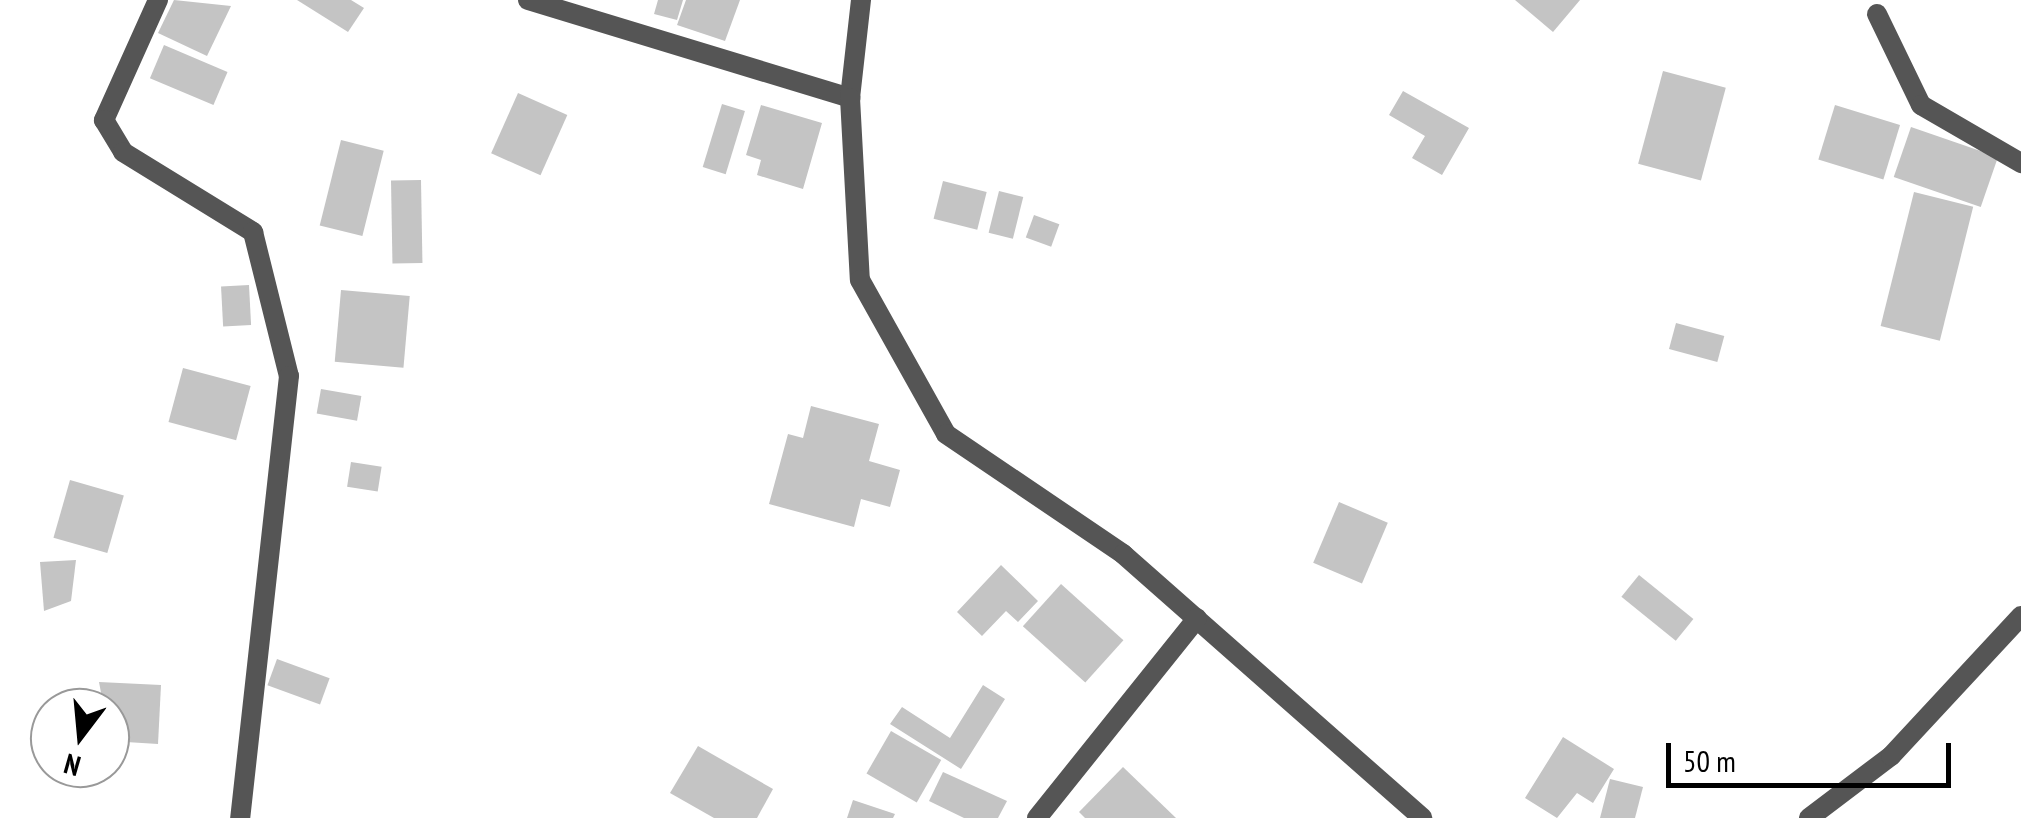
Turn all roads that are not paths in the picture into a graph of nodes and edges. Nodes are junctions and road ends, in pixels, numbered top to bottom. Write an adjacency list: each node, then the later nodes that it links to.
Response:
1 (158, 0): 9 (street)
2 (528, 0): 5 (street)
3 (861, 0): 5 (street)
4 (1877, 14): 6 (street)
5 (850, 98): 8 (street)
6 (2021, 163)
7 (2021, 616): 12 (street)
8 (1197, 618): 10 (street); 11 (street)
9 (240, 818)
10 (1037, 818)
11 (1422, 818)
12 (1809, 818)

